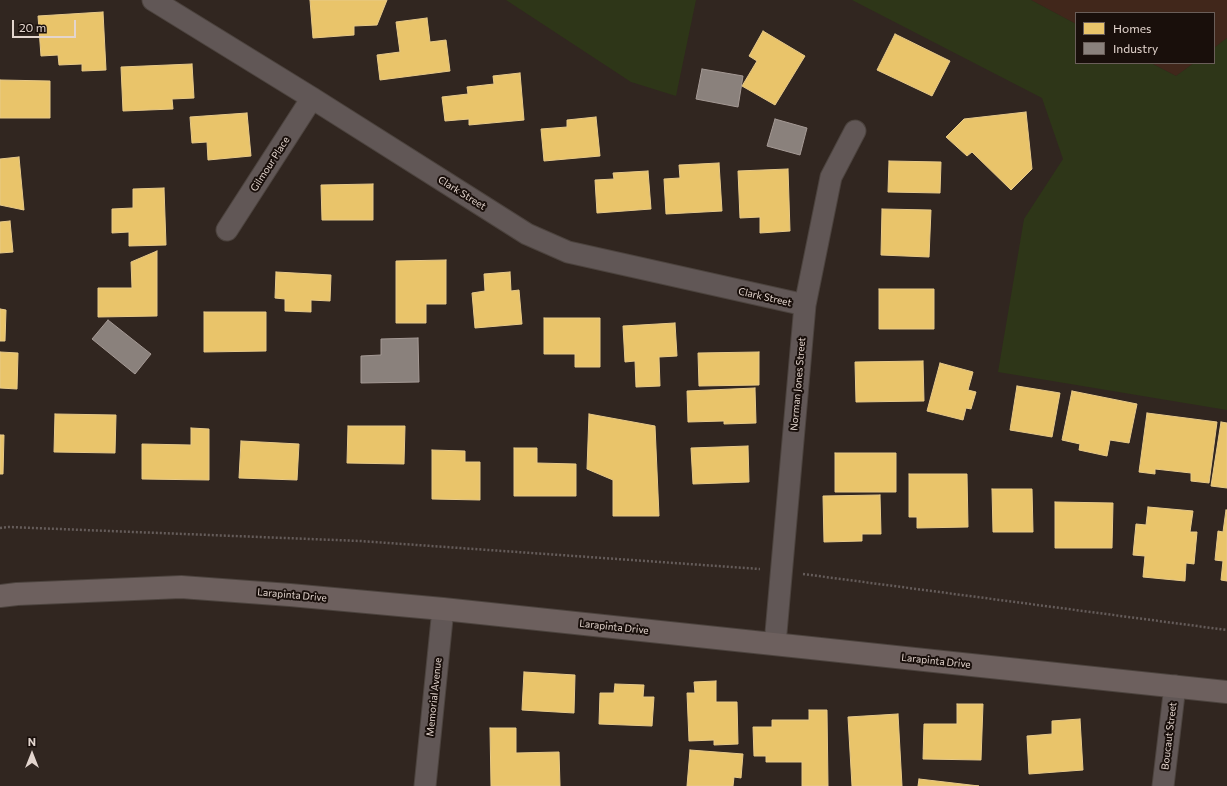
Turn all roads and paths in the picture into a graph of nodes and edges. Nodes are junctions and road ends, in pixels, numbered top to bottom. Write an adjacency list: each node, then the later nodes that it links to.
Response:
1 (153, 0): 2 (street, Clark Street)
2 (312, 98): 4 (street, Gilmour Place); 5 (street, Clark Street)
3 (855, 131): 5 (street, Norman Jones Street)
4 (228, 230)
5 (805, 305): 7 (street, Norman Jones Street)
6 (0, 528): 7 (path)
7 (781, 571): 10 (path); 11 (street, Norman Jones Street)
8 (0, 596): 9 (main road, Larapinta Drive)
9 (443, 609): 11 (main road, Larapinta Drive); 14 (street, Memorial Avenue)
10 (1227, 630)
11 (775, 644): 12 (main road, Larapinta Drive)
12 (1175, 686): 13 (main road, Larapinta Drive); 15 (street, Boucaut Street)
13 (1227, 692)
14 (426, 786)
15 (1163, 786)

